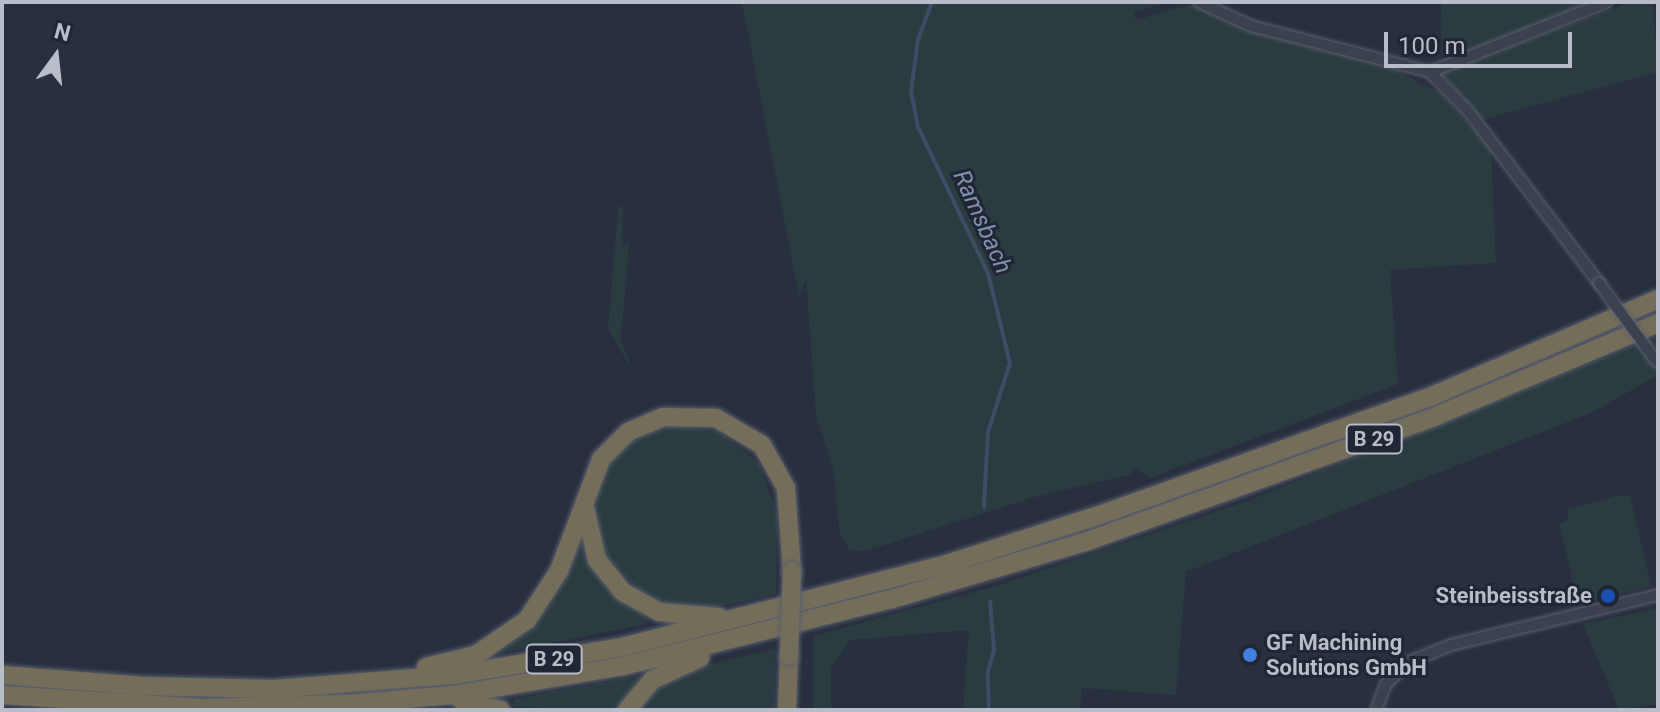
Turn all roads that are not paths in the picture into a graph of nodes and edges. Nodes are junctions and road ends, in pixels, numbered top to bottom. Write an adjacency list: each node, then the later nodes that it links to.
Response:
1 (1199, 2): 3 (street)
2 (1607, 2): 3 (street)
3 (1430, 72): 6 (street, bridge)
4 (1658, 299): 9 (highway, B 29)
5 (1658, 323): 10 (highway, B 29)
6 (1657, 362)
7 (586, 493): 9 (highway); 12 (highway); 17 (highway, bridge)
8 (1658, 595): 18 (street)
9 (735, 620): 12 (highway, B 29)
10 (715, 646): 14 (highway, B 29); 16 (highway)
11 (2, 675): 12 (highway, B 29)
12 (370, 683)
13 (2, 695): 14 (highway, B 29)
14 (453, 695): 15 (highway)
15 (501, 710)
16 (627, 710)
17 (787, 710)
18 (1376, 710)

